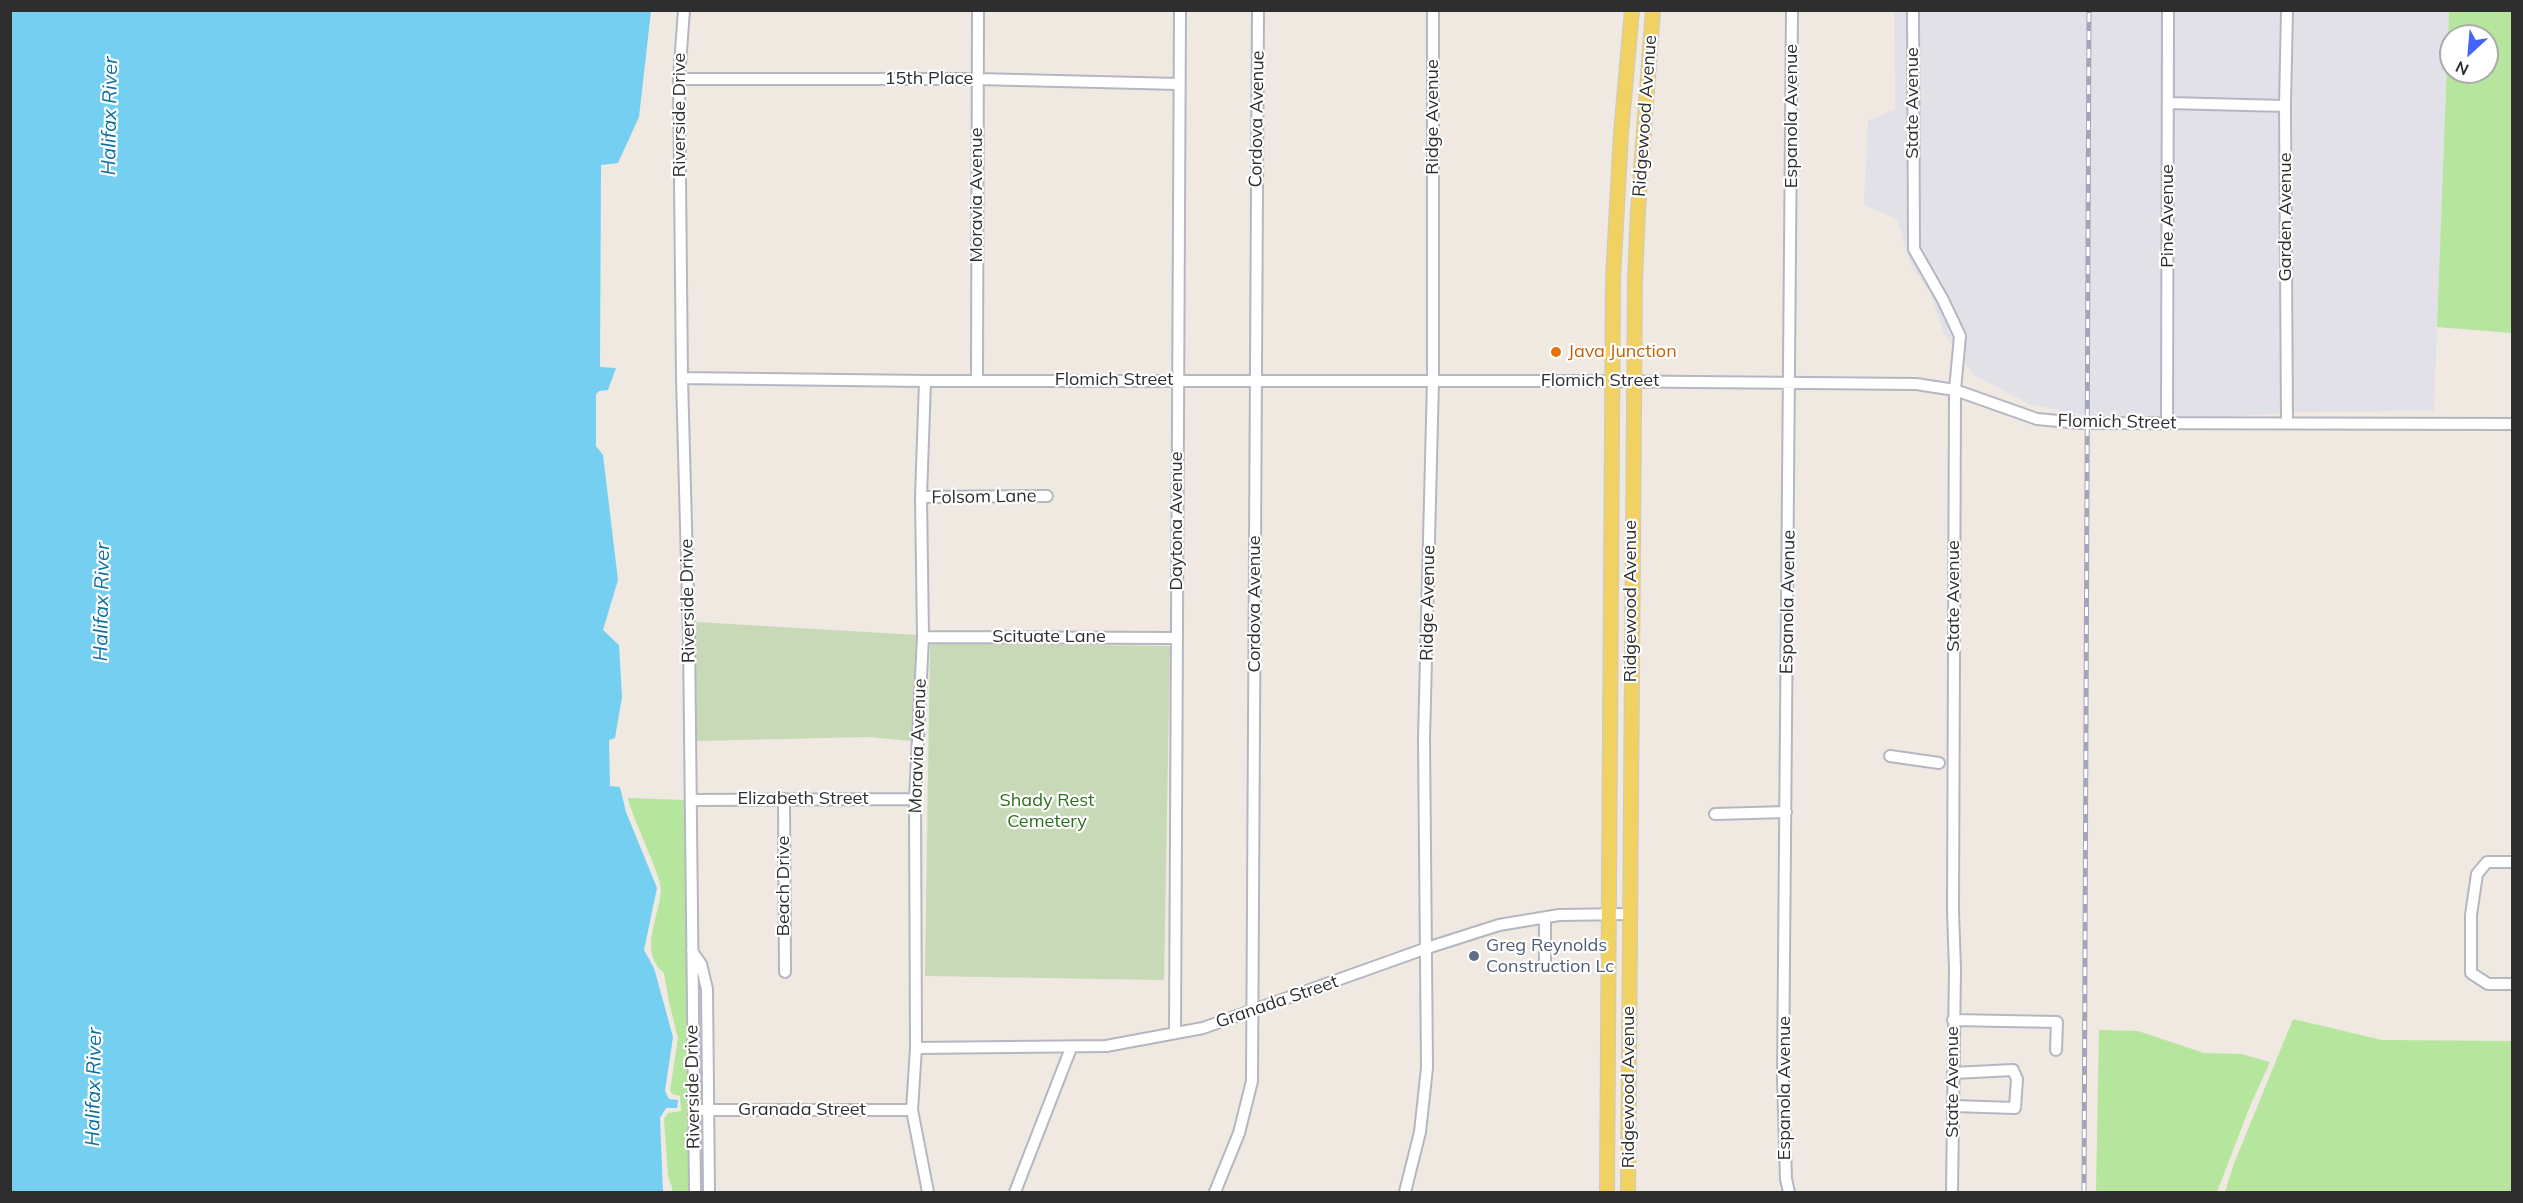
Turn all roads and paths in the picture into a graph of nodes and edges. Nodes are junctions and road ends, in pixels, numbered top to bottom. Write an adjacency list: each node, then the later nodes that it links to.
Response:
1 (684, 10): 12 (street, Riverside Drive)
2 (978, 10): 13 (street, Moravia Avenue)
3 (1180, 10): 14 (street, Daytona Avenue)
4 (1258, 10): 20 (street, Cordova Avenue)
5 (1432, 10): 22 (street, Ridge Avenue)
6 (1632, 10): 23 (main road, Ridgewood Avenue)
7 (1653, 10): 24 (main road, Ridgewood Avenue)
8 (1792, 10): 25 (street, Espanola Avenue)
9 (1913, 10): 26 (street, State Avenue)
10 (2168, 10): 15 (street, Pine Avenue)
11 (2287, 10): 16 (street, Garden Avenue)
12 (679, 79): 13 (street, 15th Place); 17 (street, Riverside Drive)
13 (977, 79): 14 (street, 15th Place); 18 (street, Moravia Avenue)
14 (1179, 84): 19 (street, Daytona Avenue)
15 (2168, 103): 16 (street); 27 (street, Pine Avenue)
16 (2285, 106): 28 (street, Garden Avenue)
17 (682, 378): 21 (street, Flomich Street); 38 (street, Riverside Drive)
18 (977, 380): 19 (street, Flomich Street); 21 (street, Flomich Street)
19 (1178, 380): 20 (street, Flomich Street); 33 (street, Daytona Avenue)
20 (1255, 380): 22 (street, Flomich Street); 50 (street, Cordova Avenue)
21 (925, 381): 31 (street, Moravia Avenue)
22 (1433, 381): 23 (street, Flomich Street); 45 (street, Ridge Avenue)
23 (1612, 381): 24 (street, Flomich Street); 43 (main road, Ridgewood Avenue)
24 (1633, 381): 25 (street, Flomich Street); 42 (main road, Ridgewood Avenue)
25 (1791, 383): 26 (street, Flomich Street); 39 (street, Espanola Avenue)
26 (1955, 390): 27 (street, Flomich Street); 51 (street, State Avenue)
27 (2167, 422): 28 (street, Flomich Street)
28 (2288, 423): 29 (street, Flomich Street)
29 (2512, 424)
30 (1047, 496): 31 (street, Folsom Lane)
31 (921, 497): 32 (street, Moravia Avenue)
32 (923, 637): 33 (street, Scituate Lane); 37 (street, Moravia Avenue)
33 (1176, 638): 52 (street, Daytona Avenue)
34 (1890, 756): 35 (street)
35 (1940, 763)
36 (784, 799): 37 (street, Elizabeth Street); 38 (street, Elizabeth Street); 48 (street, Beach Drive)
37 (915, 799): 53 (street, Moravia Avenue)
38 (692, 800): 46 (street, Riverside Drive)
39 (1786, 812): 40 (street); 69 (street, Espanola Avenue)
40 (1715, 814)
41 (2512, 862): 49 (street)
42 (1630, 914): 43 (street, Granada Street); 68 (main road, Ridgewood Avenue)
43 (1609, 915): 44 (street, Granada Street); 67 (main road, Ridgewood Avenue)
44 (1545, 918): 45 (street, Granada Street); 47 (street)
45 (1427, 948): 50 (street, Granada Street); 66 (street, Ridge Avenue)
46 (692, 951): 58 (street, Riverside Drive); 59 (street)
47 (1545, 966)
48 (785, 972)
49 (2512, 984)
50 (1254, 1011): 52 (street, Granada Street); 65 (street, Cordova Avenue)
51 (1953, 1020): 55 (street); 56 (street, State Avenue)
52 (1175, 1032): 54 (street, Granada Street)
53 (916, 1048): 54 (street, Granada Street); 60 (street, Moravia Avenue)
54 (1071, 1048): 64 (street)
55 (2056, 1050)
56 (1953, 1073): 57 (street, State Avenue); 57 (street)
57 (1953, 1106): 70 (street, State Avenue)
58 (693, 1110): 59 (street, Granada Street); 61 (street, Riverside Drive)
59 (707, 1110): 60 (street, Granada Street); 62 (street)
60 (912, 1110): 63 (street, Moravia Avenue)
61 (695, 1192)
62 (709, 1192)
63 (927, 1192)
64 (1015, 1192)
65 (1215, 1192)
66 (1405, 1192)
67 (1607, 1192)
68 (1628, 1192)
69 (1789, 1192)
70 (1952, 1192)

